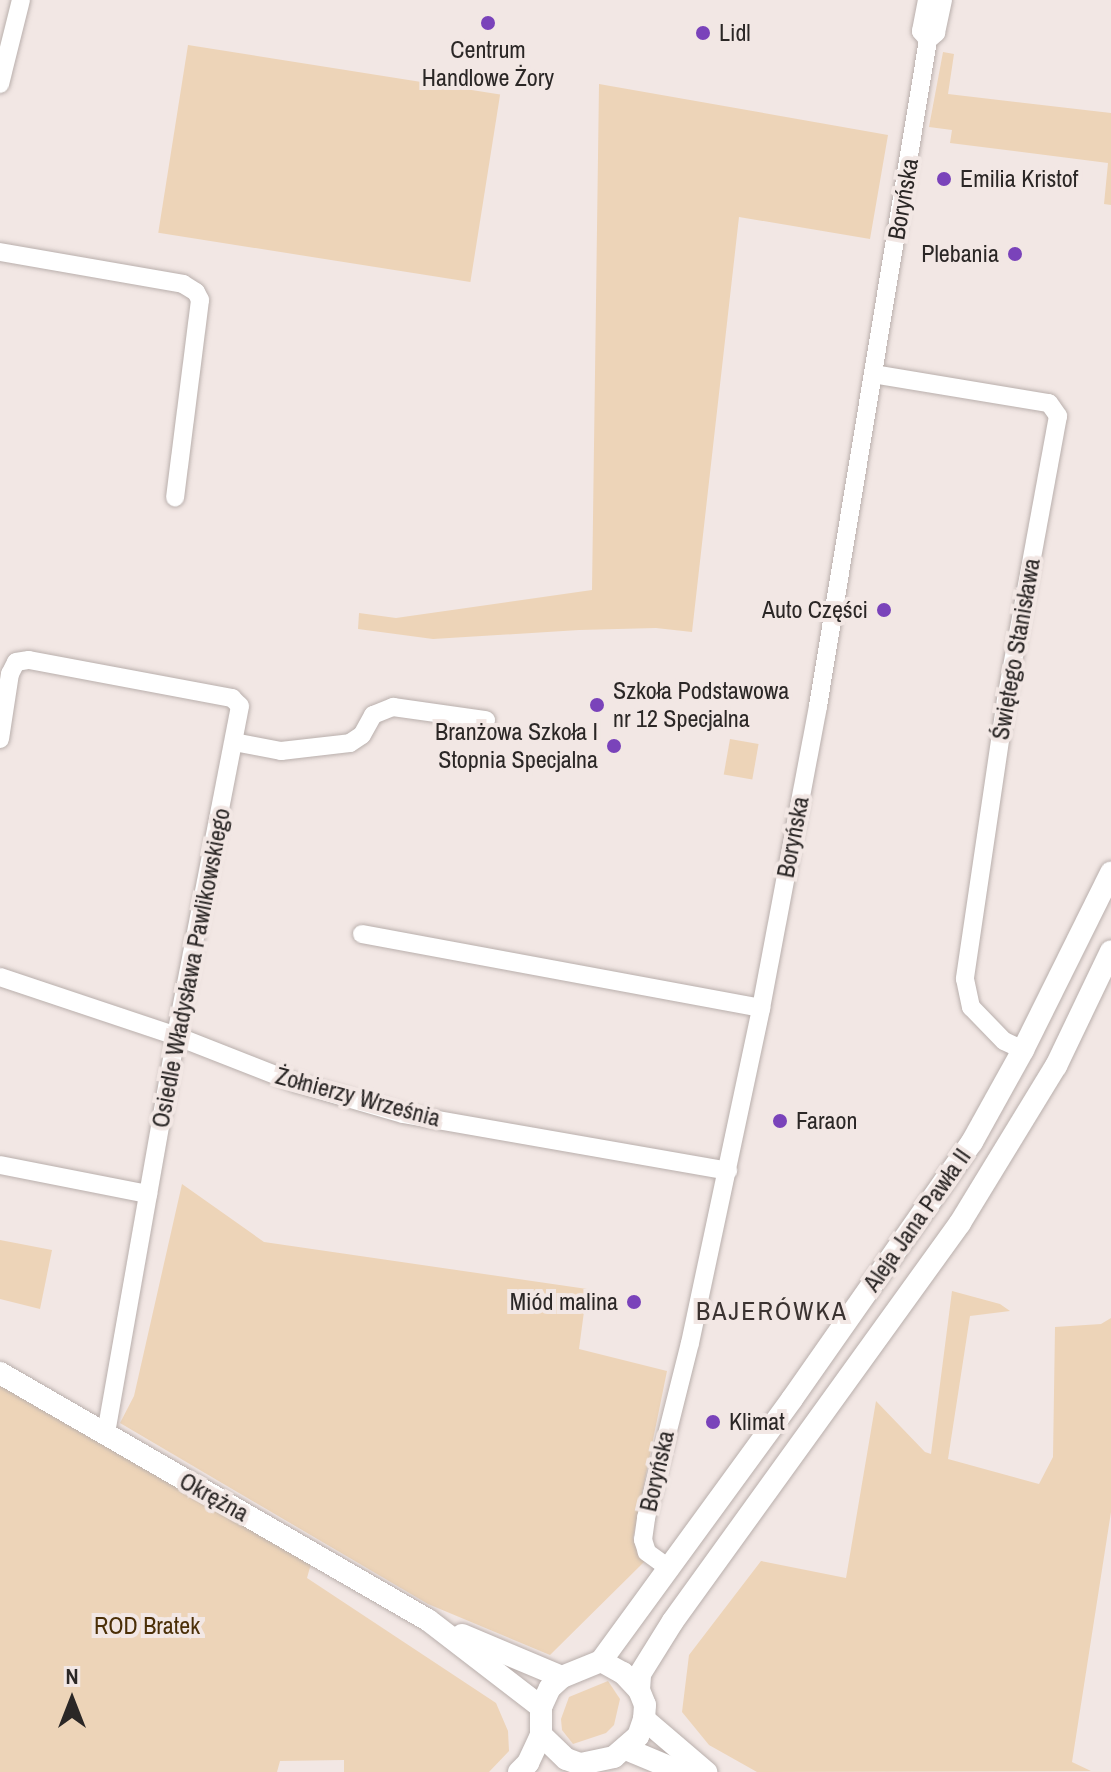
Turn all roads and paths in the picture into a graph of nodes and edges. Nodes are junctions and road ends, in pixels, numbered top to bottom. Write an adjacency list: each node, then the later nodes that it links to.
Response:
1 (21, 0): 5 (street)
2 (927, 0): 4 (street)
3 (943, 0): 4 (street)
4 (928, 40): 7 (street, Boryńska)
5 (0, 84)
6 (0, 252): 8 (street)
7 (873, 374): 16 (street, Boryńska); 18 (street, Świętego Stanisława)
8 (175, 497)
9 (486, 720): 11 (street)
10 (0, 739): 11 (street, Osiedle Władysława Pawlikowskiego)
11 (234, 742): 17 (street, Osiedle Władysława Pawlikowskiego)
12 (1111, 873): 18 (street, Aleja Jana Pawła II)
13 (362, 934): 16 (street)
14 (1111, 951): 28 (street, Aleja Jana Pawła II)
15 (0, 977): 17 (street, Żołnierzy Września)
16 (761, 1008): 20 (street, Boryńska)
17 (176, 1036): 20 (street, Żołnierzy Września); 21 (street, Osiedle Władysława Pawlikowskiego)
18 (1023, 1050): 24 (street, Aleja Jana Pawła II)
19 (0, 1165): 21 (street)
20 (728, 1171): 24 (street, Boryńska)
21 (148, 1194): 23 (street, Osiedle Władysława Pawlikowskiego)
22 (0, 1373): 23 (street, Okrężna)
23 (106, 1435): 25 (street, Okrężna)
24 (670, 1569): 26 (street, Aleja Jana Pawła II)
25 (428, 1620): 27 (street, Okrężna); 29 (street, Okrężna)
26 (601, 1661): 27 (street); 28 (street)
27 (562, 1677): 29 (street)
28 (639, 1690): 30 (street)
29 (541, 1707): 31 (street)
30 (644, 1719): 32 (street); 36 (street)
31 (541, 1735): 33 (street); 34 (street)
32 (626, 1749): 33 (street); 35 (street)
33 (575, 1768)
34 (519, 1772)
35 (681, 1772)
36 (706, 1772)

